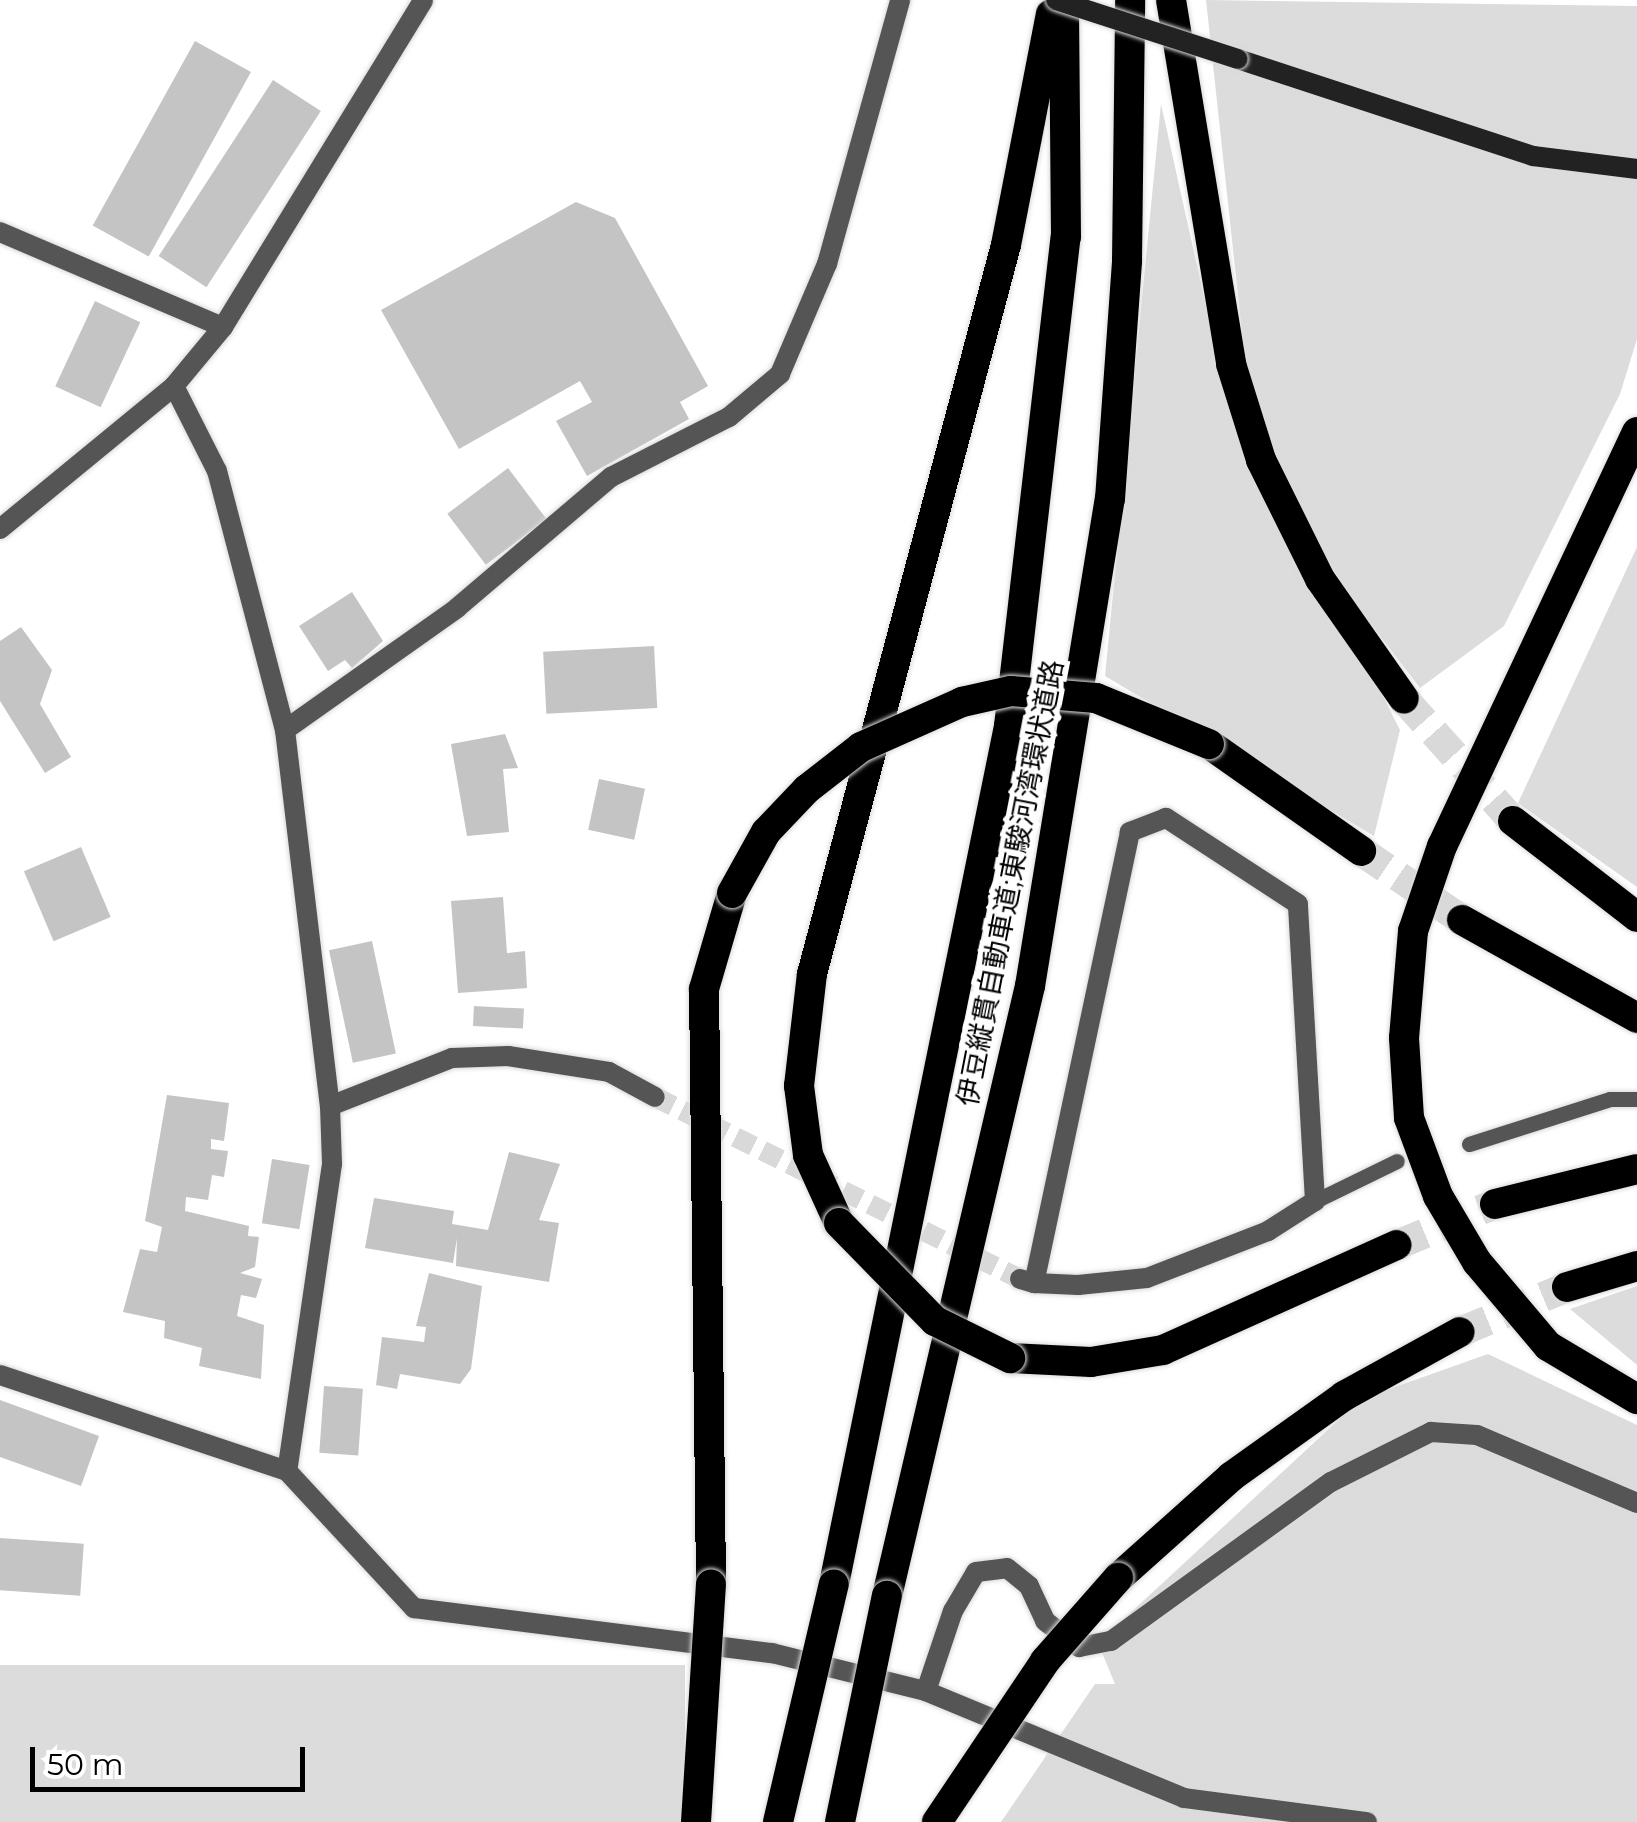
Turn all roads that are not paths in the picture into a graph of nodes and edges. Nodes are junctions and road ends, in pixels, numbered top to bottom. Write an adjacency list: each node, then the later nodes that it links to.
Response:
1 (423, 0): 9 (street)
2 (900, 0): 14 (street)
3 (1055, 0): 7 (street, bridge); 28 (highway, bridge)
4 (1064, 0): 38 (highway, 伊豆縦貫自動車道;東駿河湾環状道路, bridge)
5 (1130, 0): 39 (highway, 伊豆縦貫自動車道;東駿河湾環状道路, bridge)
6 (1172, 0): 13 (highway)
7 (1637, 169)
8 (0, 232): 9 (street)
9 (224, 327): 10 (street)
10 (174, 386): 12 (street); 14 (street)
11 (1637, 432): 33 (highway)
12 (0, 529)
13 (1404, 699)
14 (284, 730): 22 (street)
15 (1513, 821): 17 (highway)
16 (1361, 852): 37 (highway, bridge)
17 (1637, 917)
18 (1462, 920): 19 (highway)
19 (1637, 1018)
20 (655, 1097): 22 (street)
21 (1637, 1100): 23 (lane)
22 (330, 1106): 34 (street)
23 (1468, 1144)
24 (1397, 1161): 26 (lane)
25 (1637, 1169): 27 (highway)
26 (1314, 1201): 26 (street)
27 (1496, 1204)
28 (1396, 1244)
29 (1637, 1266): 30 (highway)
30 (1567, 1287)
31 (1460, 1332): 40 (highway, bridge)
32 (0, 1375): 34 (street)
33 (1637, 1399)
34 (287, 1471): 36 (street)
35 (1637, 1504): 36 (street)
36 (926, 1691): 41 (street)
37 (696, 1822)
38 (778, 1822)
39 (840, 1822)
40 (937, 1822)
41 (1367, 1822)

